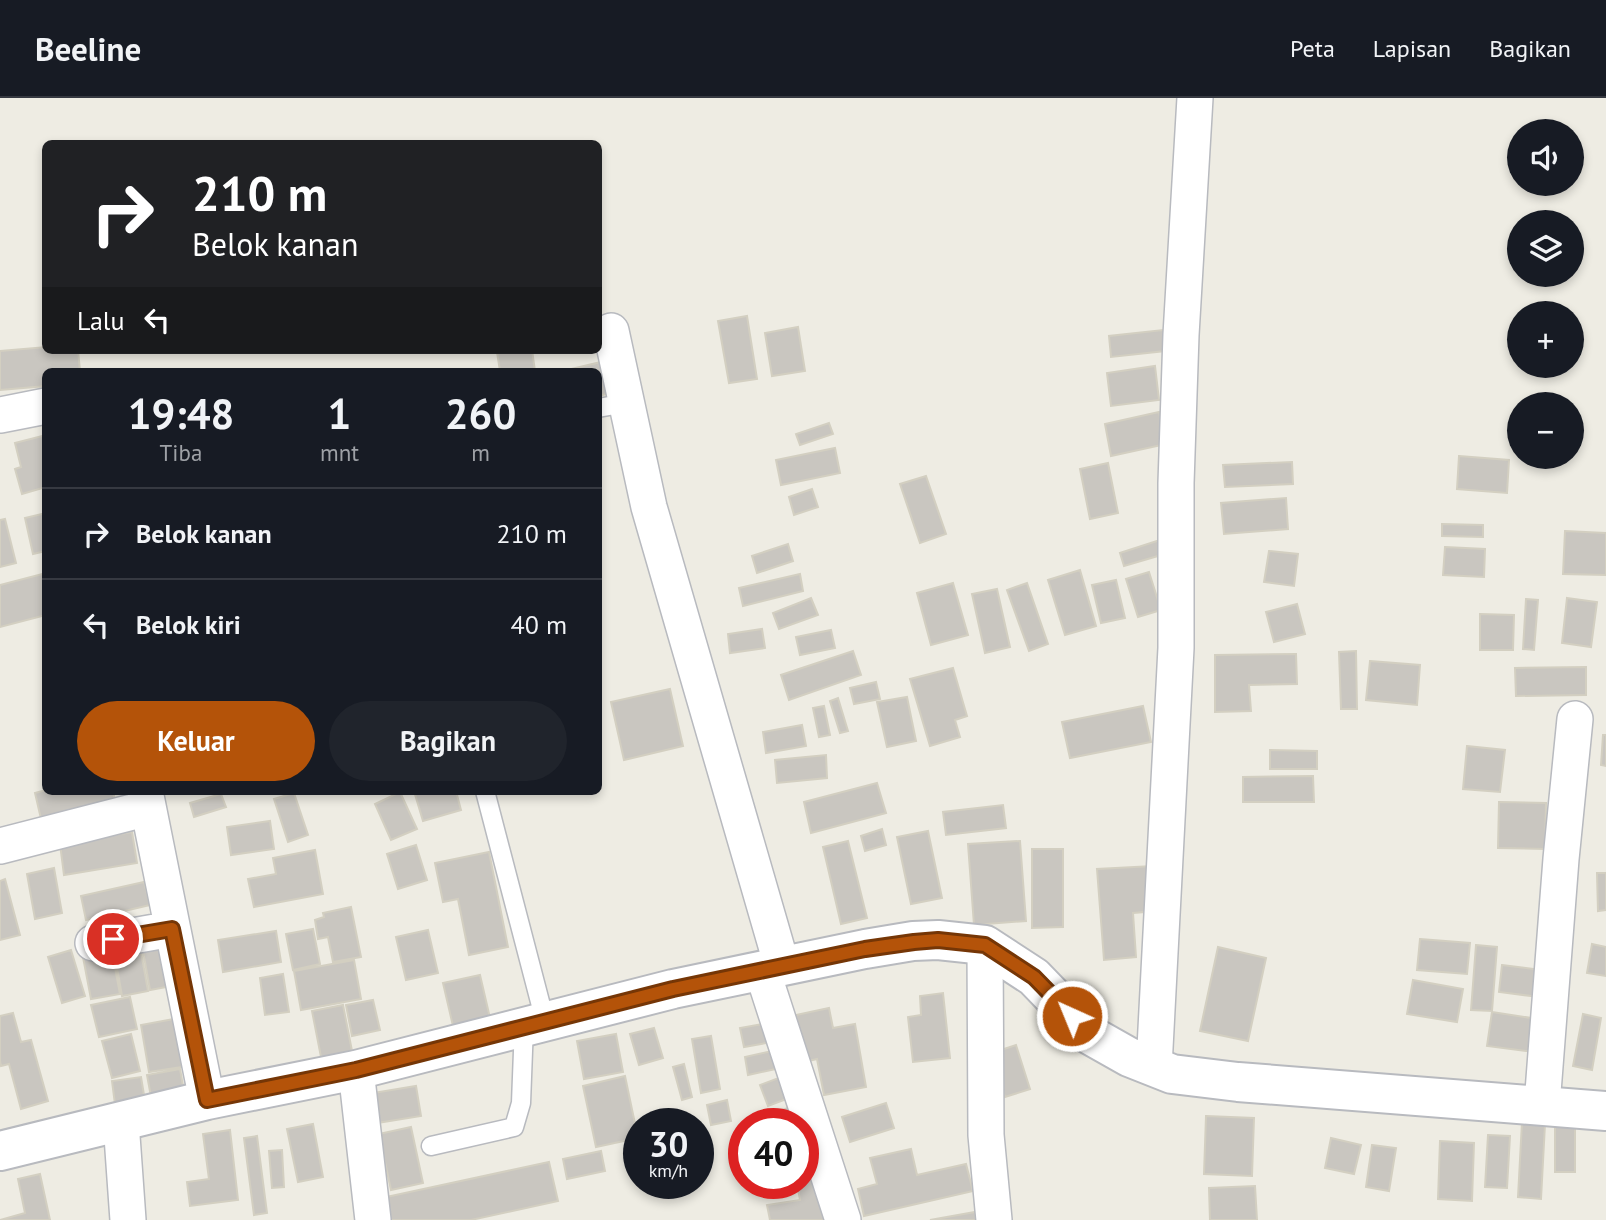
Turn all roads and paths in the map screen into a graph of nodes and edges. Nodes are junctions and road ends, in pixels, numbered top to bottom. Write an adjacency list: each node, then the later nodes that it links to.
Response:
1 (1195, 98): 15 (street)
2 (611, 331): 3 (street)
3 (612, 405): 13 (street)
4 (42, 407): 5 (street)
5 (0, 415)
6 (1575, 719): 18 (street)
7 (486, 795): 14 (lane)
8 (147, 799): 9 (street); 10 (street)
9 (0, 846)
10 (172, 929): 11 (street); 17 (street)
11 (93, 943)
12 (985, 945): 13 (street); 15 (street); 26 (street)
13 (772, 968): 14 (street); 25 (street)
14 (535, 1023): 16 (street); 21 (lane)
15 (1154, 1067): 18 (street)
16 (356, 1070): 17 (street); 24 (street)
17 (207, 1100): 20 (street)
18 (1542, 1105): 19 (street)
19 (1606, 1111)
20 (121, 1122): 22 (street); 23 (street)
21 (430, 1146)
22 (0, 1151)
23 (128, 1220)
24 (373, 1220)
25 (843, 1220)
26 (994, 1220)

